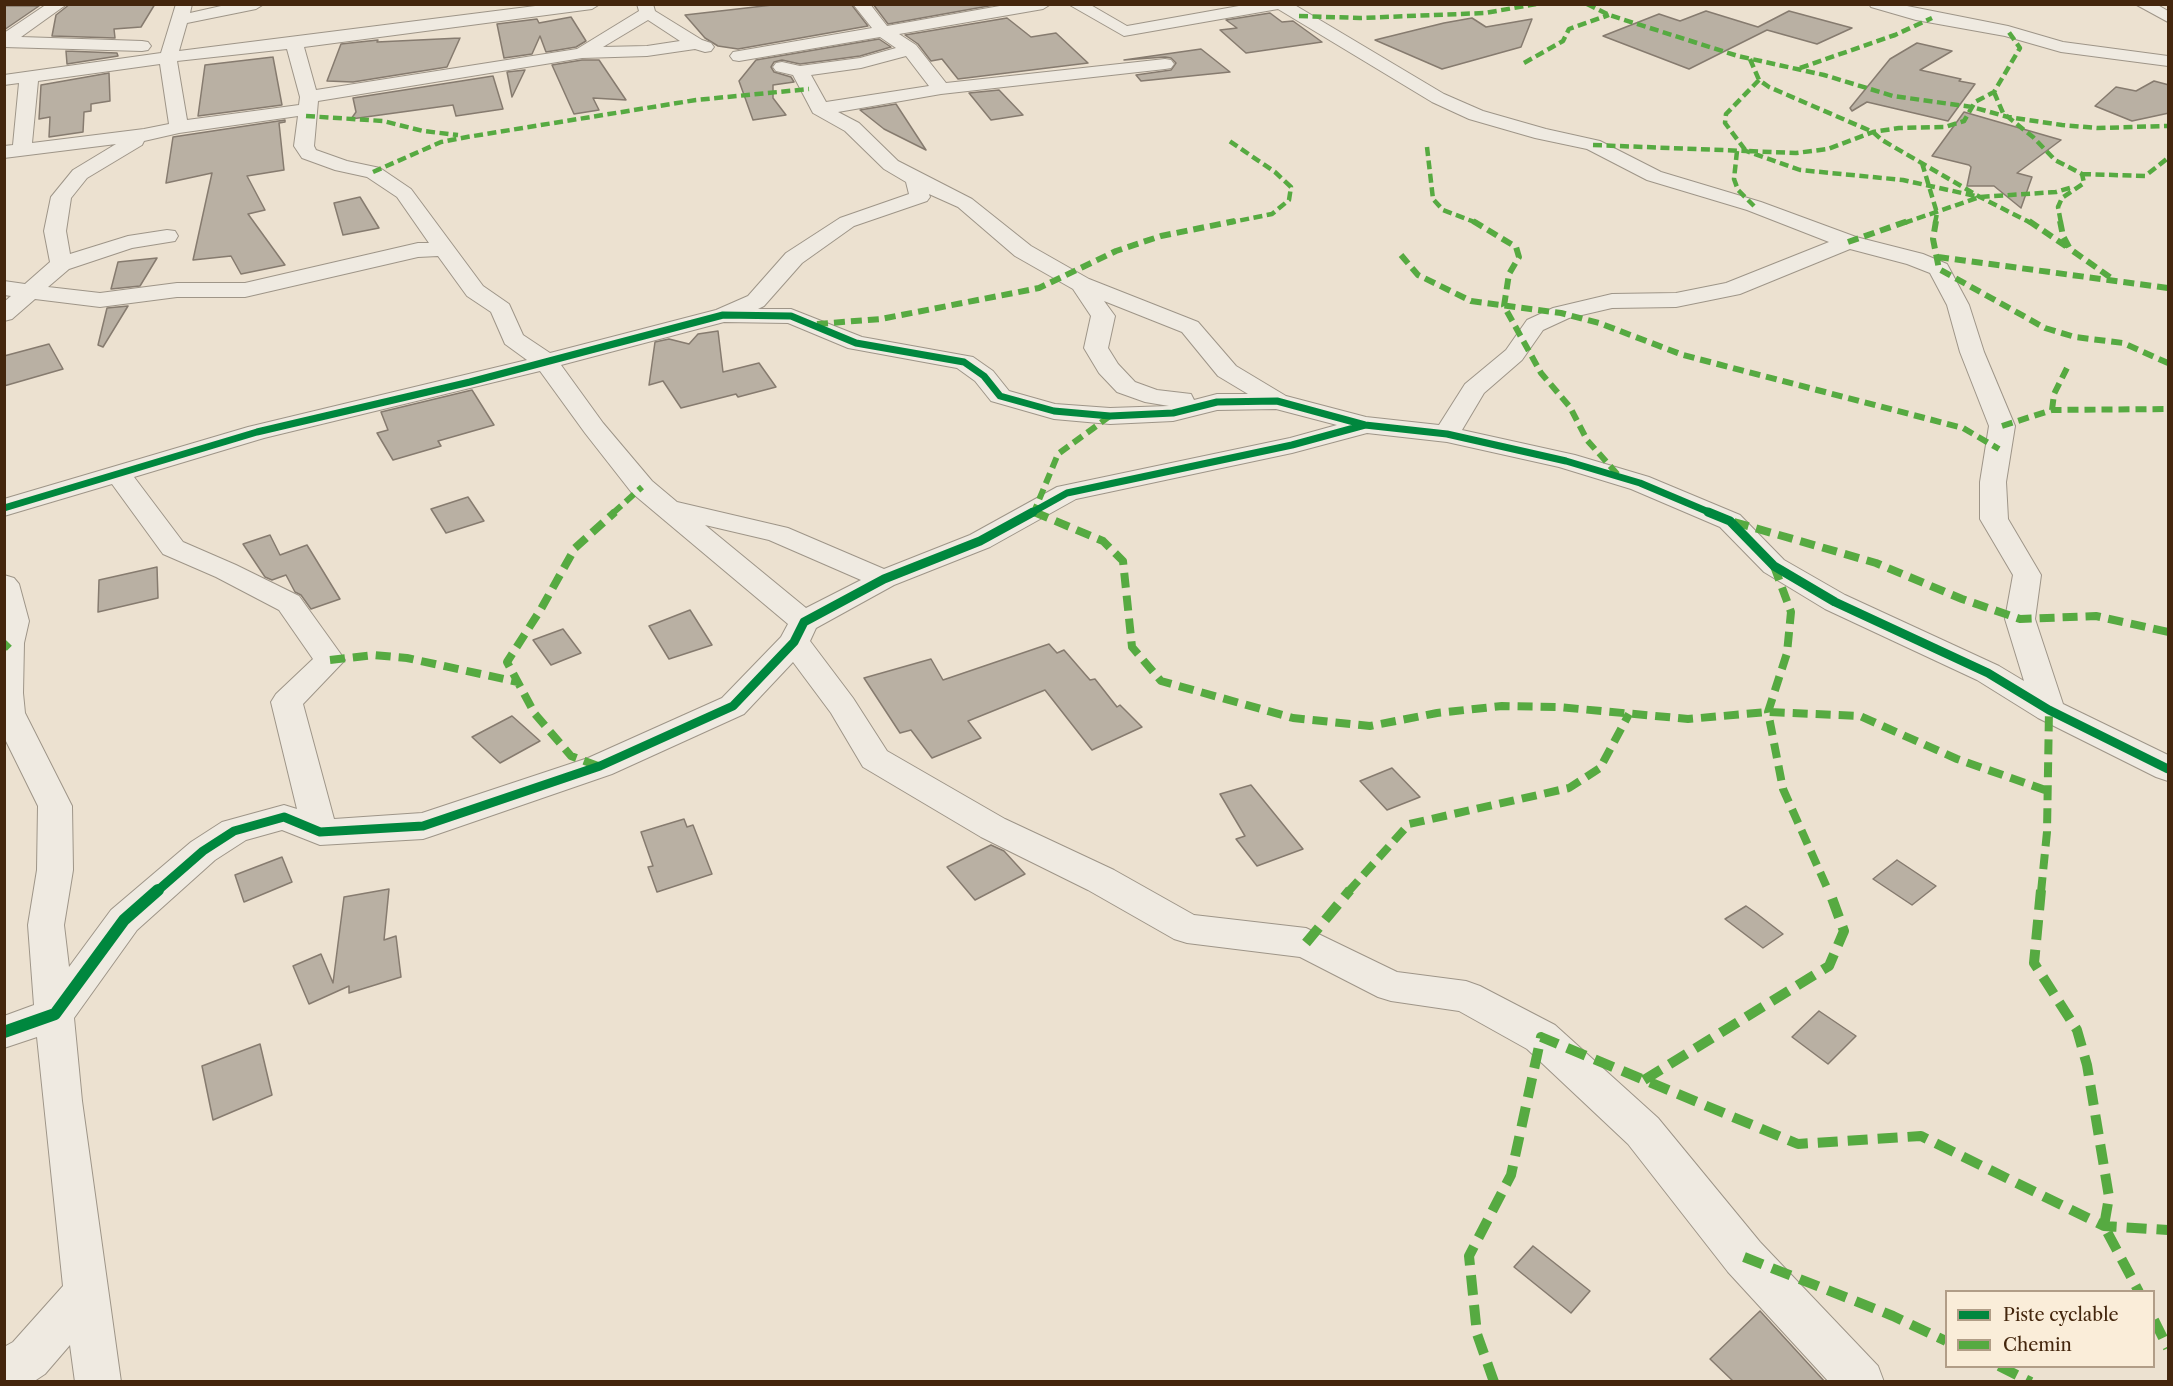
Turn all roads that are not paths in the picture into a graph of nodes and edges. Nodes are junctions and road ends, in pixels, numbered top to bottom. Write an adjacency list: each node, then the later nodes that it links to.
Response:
1 (59, 4): 14 (street)
2 (256, 4): 11 (street)
3 (592, 4): 15 (street)
4 (861, 4): 13 (street)
5 (1043, 4): 13 (street)
6 (1076, 4): 9 (street)
7 (1877, 4): 21 (street)
8 (2143, 4): 12 (street)
9 (1281, 5): 34 (street)
10 (646, 9): 16 (street); 19 (street)
11 (181, 12): 18 (street)
12 (2169, 17)
13 (884, 31): 17 (street); 20 (street)
14 (4, 41): 18 (street)
15 (294, 43): 18 (street); 27 (street)
16 (696, 44): 19 (street); 20 (street)
17 (910, 49): 23 (street); 26 (street)
18 (170, 52): 24 (street); 29 (street)
19 (582, 53): 27 (street)
20 (739, 56): 23 (street)
21 (2169, 61)
22 (1165, 64): 26 (street)
23 (800, 71): 28 (street)
24 (29, 77): 25 (street); 31 (street)
25 (4, 80)
26 (941, 89): 28 (street)
27 (308, 103): 29 (street); 35 (street)
28 (820, 109): 32 (street)
29 (179, 127): 30 (street)
30 (144, 135): 31 (street); 36 (street)
31 (13, 150)
32 (915, 179): 37 (street); 41 (street)
33 (167, 236): 36 (street)
34 (1848, 242): 46 (street); 53 (street)
35 (445, 249): 39 (street); 42 (street)
36 (61, 264): 39 (street)
37 (1081, 284): 43 (street); 44 (street)
38 (4, 288): 39 (street)
39 (34, 291): 40 (street)
40 (4, 314)
41 (723, 315): 42 (street); 44 (street)
42 (545, 361): 47 (street); 48 (street)
43 (1277, 401): 44 (street); 45 (street)
44 (1217, 402)
45 (1365, 425): 46 (street); 50 (street)
46 (1447, 434): 53 (street)
47 (118, 474): 49 (street); 55 (street)
48 (664, 507): 50 (street); 52 (street)
49 (4, 508)
50 (884, 579): 52 (street)
51 (4, 584): 56 (street)
52 (799, 632): 55 (street); 61 (street)
53 (2049, 710): 54 (street)
54 (2169, 769)
55 (320, 832): 56 (street)
56 (55, 1014): 57 (street); 58 (street)
57 (4, 1032)
58 (87, 1292): 59 (street); 60 (street)
59 (4, 1372)
60 (98, 1382)
61 (1861, 1382)

